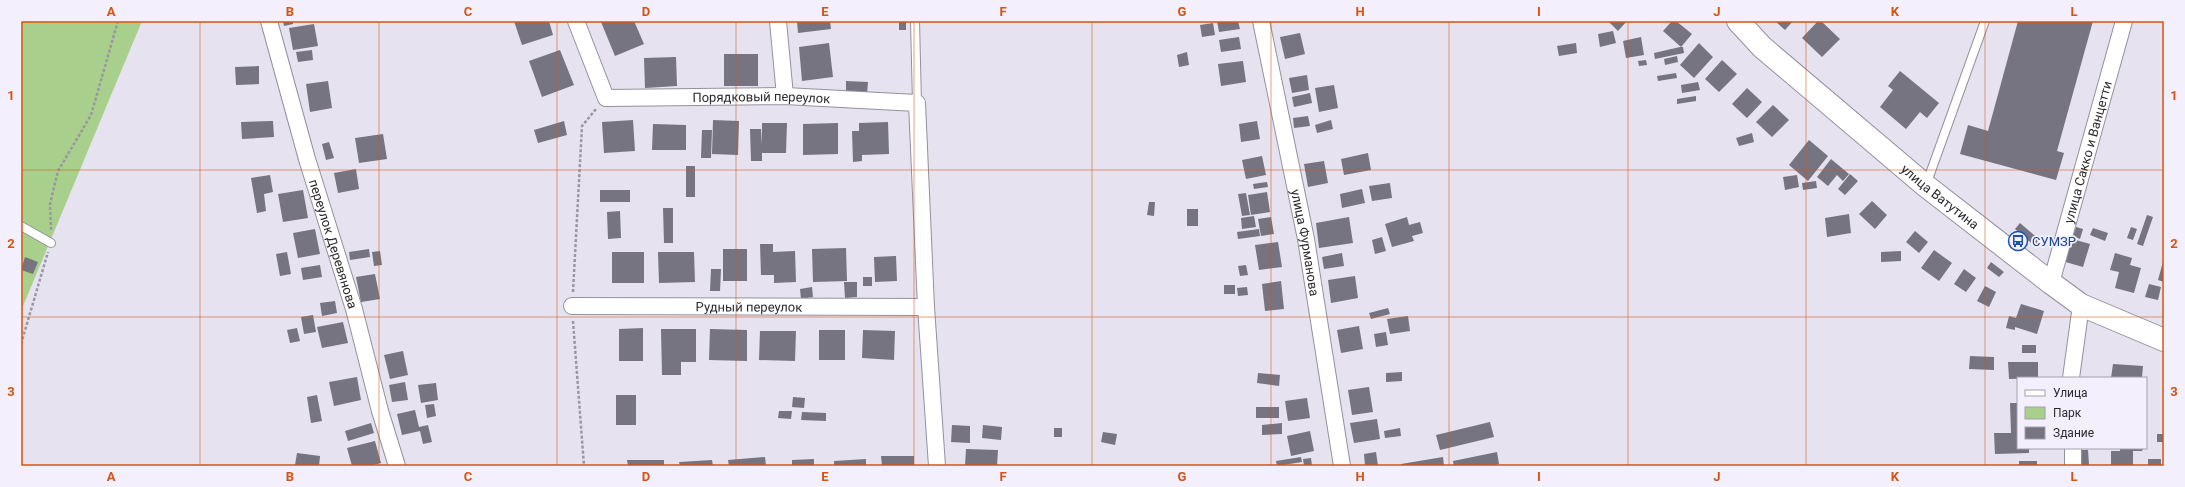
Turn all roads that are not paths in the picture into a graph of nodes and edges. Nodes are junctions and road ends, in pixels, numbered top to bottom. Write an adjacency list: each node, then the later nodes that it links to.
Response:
1 (269, 21): 21 (street, переулок Деревянова)
2 (576, 21): 9 (street, Порядковый переулок)
3 (778, 21): 9 (street)
4 (915, 21): 10 (lane)
5 (1261, 21): 23 (street, улица Фурманова)
6 (1738, 21): 11 (main road, улица Ватутина)
7 (1985, 21): 11 (lane)
8 (2124, 21): 14 (street, улица Сакко и Ванцетти)
9 (785, 96): 10 (street, Порядковый переулок)
10 (917, 103): 17 (street)
11 (1926, 186): 14 (main road, улица Ватутина)
12 (21, 226): 13 (lane)
13 (51, 243)
14 (2051, 283): 15 (main road, улица Ватутина)
15 (2081, 305): 18 (main road, улица Ватутина); 19 (street)
16 (572, 306): 17 (street, Рудный переулок)
17 (926, 307): 22 (street)
18 (2164, 340)
19 (2071, 377)
20 (2073, 449): 24 (street)
21 (397, 466)
22 (937, 466)
23 (1342, 466)
24 (2073, 466)

